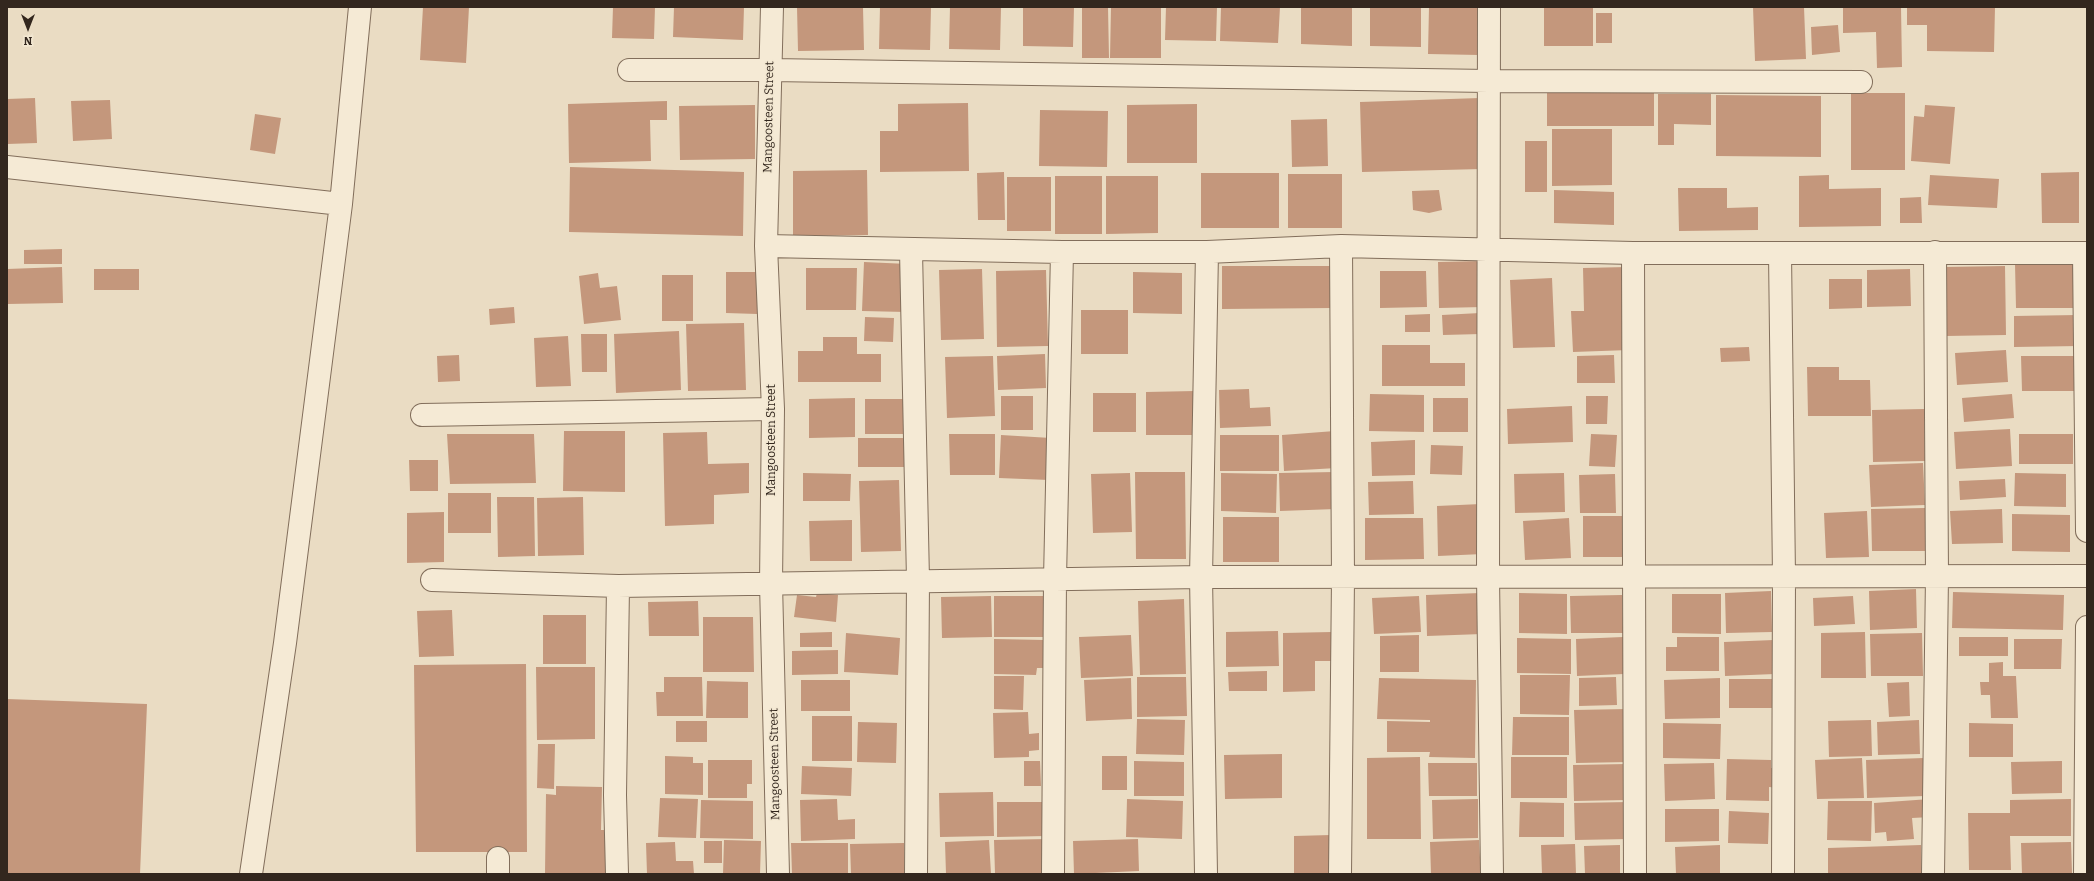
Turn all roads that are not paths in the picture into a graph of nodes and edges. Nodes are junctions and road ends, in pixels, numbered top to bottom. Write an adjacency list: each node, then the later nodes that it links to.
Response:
1 (360, 7): 9 (street)
2 (772, 7): 5 (street, Mangoosteen Street)
3 (1489, 7): 6 (street)
4 (629, 70): 5 (street)
5 (771, 70): 6 (street); 10 (street, Mangoosteen Street)
6 (1488, 81): 7 (street); 12 (street)
7 (1861, 82)
8 (7, 167): 9 (street)
9 (341, 204): 36 (street)
10 (766, 246): 13 (street); 20 (street, Mangoosteen Street)
11 (1341, 246): 12 (street); 15 (street); 29 (street)
12 (1489, 249): 17 (street); 26 (street)
13 (911, 251): 14 (street); 32 (street)
14 (1062, 252): 15 (street); 30 (street)
15 (1207, 252): 25 (street)
16 (1935, 252): 18 (street); 19 (street); 23 (street)
17 (1633, 253): 18 (street); 27 (street)
18 (1780, 253): 28 (street)
19 (2085, 253): 22 (street)
20 (773, 409): 21 (street); 33 (street, Mangoosteen Street)
21 (422, 415)
22 (2087, 531)
23 (1937, 576): 24 (street); 28 (street); 46 (street)
24 (2087, 576)
25 (1201, 577): 29 (street); 30 (street); 41 (street)
26 (1488, 577): 27 (street); 29 (street); 43 (street)
27 (1635, 577): 28 (street); 44 (street)
28 (1784, 577): 45 (street)
29 (1343, 578): 42 (street)
30 (1055, 579): 32 (street); 40 (street)
31 (432, 580): 34 (street)
32 (918, 580): 33 (street); 39 (street)
33 (771, 582): 34 (street); 38 (street, Mangoosteen Street)
34 (618, 586): 37 (street)
35 (2087, 628): 47 (street)
36 (251, 874)
37 (617, 874)
38 (778, 874)
39 (916, 874)
40 (1053, 874)
41 (1206, 874)
42 (1340, 874)
43 (1492, 874)
44 (1635, 874)
45 (1783, 874)
46 (1933, 874)
47 (2084, 874)

